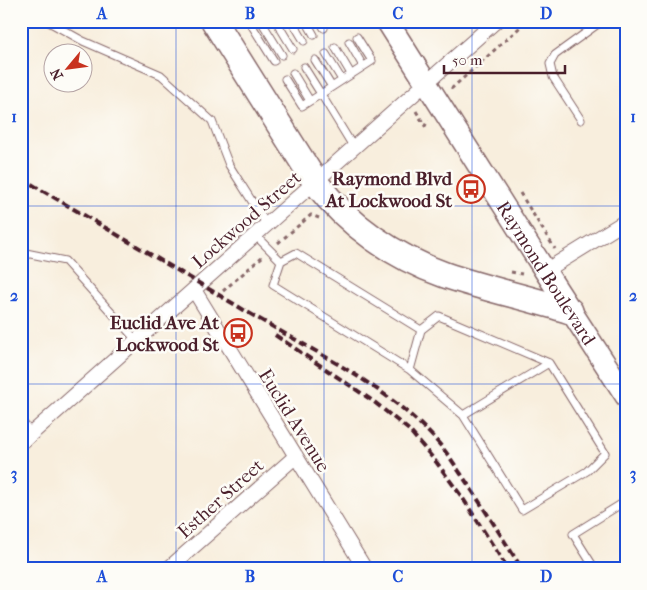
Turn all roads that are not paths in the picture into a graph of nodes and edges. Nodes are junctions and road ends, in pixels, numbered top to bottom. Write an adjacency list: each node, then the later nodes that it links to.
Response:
1 (47, 21): 37 (lane)
2 (214, 21): 35 (highway)
3 (249, 21): 22 (lane)
4 (261, 21): 20 (lane)
5 (276, 21): 18 (lane)
6 (292, 21): 15 (lane)
7 (306, 21): 13 (lane)
8 (320, 21): 12 (lane)
9 (387, 21): 29 (main road, Raymond Boulevard)
10 (496, 21): 29 (street, Lockwood Street)
11 (602, 21): 33 (lane)
12 (324, 28)
13 (314, 35)
14 (357, 37): 23 (lane)
15 (304, 42)
16 (348, 42): 23 (lane)
17 (335, 47): 26 (lane)
18 (293, 49)
19 (326, 54): 28 (lane)
20 (282, 56)
21 (315, 60): 30 (lane)
22 (274, 61)
23 (363, 66): 26 (lane)
24 (304, 67): 31 (lane)
25 (293, 73): 32 (lane)
26 (351, 74): 28 (lane)
27 (285, 79): 32 (lane)
28 (342, 80): 30 (lane)
29 (426, 83): 34 (street, Lockwood Street); 41 (main road, Raymond Boulevard)
30 (332, 87): 31 (lane)
31 (321, 94): 32 (lane); 34 (lane)
32 (310, 101)
33 (581, 120)
34 (354, 148): 35 (street, Lockwood Street)
35 (316, 183): 37 (street, Lockwood Street); 43 (highway)
36 (626, 221): 41 (street)
37 (267, 225): 38 (street, Lockwood Street)
38 (255, 235): 40 (lane); 42 (street, Lockwood Street)
39 (21, 252): 45 (lane)
40 (281, 261): 44 (lane); 47 (lane)
41 (545, 271): 43 (main road, Raymond Boulevard)
42 (194, 290): 45 (street, Lockwood Street); 53 (street, Euclid Avenue)
43 (570, 311): 48 (main road, Raymond Boulevard)
44 (421, 330): 46 (lane); 47 (lane)
45 (137, 340): 51 (street, Lockwood Street)
46 (549, 363): 49 (lane); 49 (lane)
47 (410, 370): 49 (lane)
48 (626, 396)
49 (463, 415)
50 (21, 421): 51 (lane)
51 (32, 433): 52 (street, Lockwood Street)
52 (21, 443)
53 (296, 456): 55 (street, Esther Street); 56 (street, Euclid Avenue)
54 (626, 501): 57 (lane)
55 (168, 569)
56 (365, 569)
57 (595, 569)

